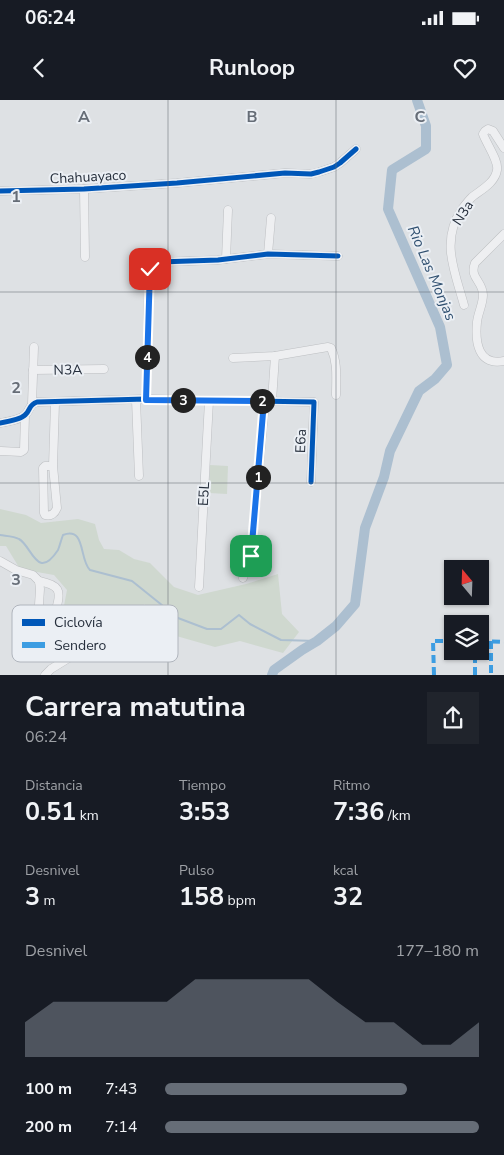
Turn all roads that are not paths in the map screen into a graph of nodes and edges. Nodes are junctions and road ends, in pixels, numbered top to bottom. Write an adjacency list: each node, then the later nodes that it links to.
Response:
1 (504, 148): 12 (street, N3a)
2 (356, 149): 3 (street, Chahuayaco)
3 (84, 190): 4 (street, Chahuayaco); 10 (street)
4 (0, 191)
5 (228, 210): 11 (street)
6 (271, 218): 8 (street)
7 (504, 234): 16 (street)
8 (268, 254): 9 (street); 11 (street)
9 (338, 256)
10 (85, 257)
11 (222, 259): 21 (street)
12 (464, 305)
13 (34, 347): 18 (street)
14 (275, 356): 15 (street); 19 (street); 23 (street)
15 (233, 358)
16 (504, 361)
17 (104, 369): 18 (street, N3A)
18 (33, 370): 25 (street)
19 (336, 394)
20 (136, 400): 21 (street); 24 (street); 30 (street)
21 (146, 400): 22 (street)
22 (209, 401): 23 (street); 35 (street, E5L)
23 (268, 401): 31 (street, E6a); 33 (street)
24 (55, 402): 25 (street); 29 (street)
25 (32, 404): 26 (street)
26 (26, 415): 27 (street); 28 (street)
27 (0, 423)
28 (1, 451)
29 (54, 466): 29 (street)
30 (139, 476)
31 (311, 482)
32 (0, 561): 34 (street)
33 (244, 578)
34 (40, 581): 36 (street); 37 (street)
35 (199, 587)
36 (39, 605)
37 (58, 605)
38 (62, 662): 39 (street)
39 (45, 675)

